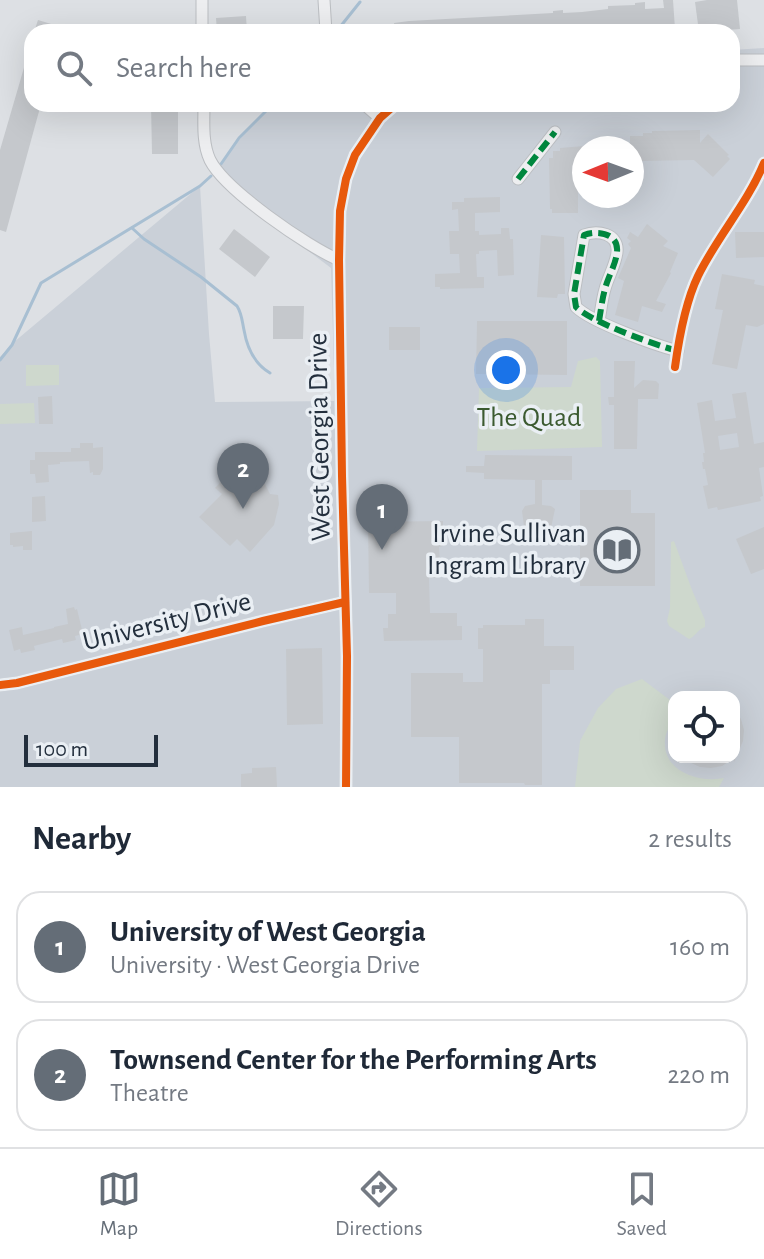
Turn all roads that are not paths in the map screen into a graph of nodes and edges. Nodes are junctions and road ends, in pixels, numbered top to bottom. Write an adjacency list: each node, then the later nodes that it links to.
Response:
1 (202, 0): 3 (street)
2 (324, 0): 4 (street)
3 (202, 24)
4 (326, 24)
5 (740, 60): 6 (street)
6 (764, 60)
7 (204, 112): 14 (street)
8 (373, 112): 10 (street)
9 (387, 112): 10 (street, West Georgia Drive)
10 (380, 118): 14 (street, West Georgia Drive)
11 (555, 132): 13 (street)
12 (764, 163): 16 (street)
13 (518, 179)
14 (339, 260): 18 (street, West Georgia Drive)
15 (599, 321): 15 (street); 16 (street)
16 (678, 351): 17 (street)
17 (675, 367)
18 (345, 602): 19 (street, University Drive); 20 (street, West Georgia Drive)
19 (0, 685)
20 (346, 787)

